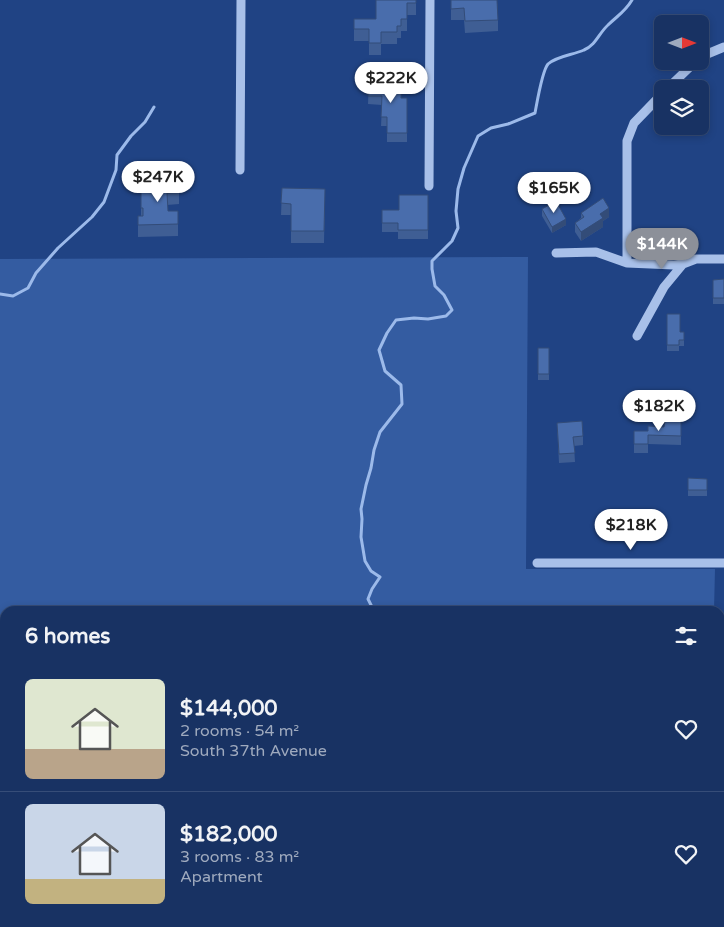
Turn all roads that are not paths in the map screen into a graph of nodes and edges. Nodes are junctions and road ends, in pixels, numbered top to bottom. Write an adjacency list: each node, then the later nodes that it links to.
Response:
1 (240, 0): 8 (street)
2 (430, 0): 9 (street)
3 (724, 48): 4 (street)
4 (709, 54)
5 (687, 70): 6 (street)
6 (676, 80)
7 (654, 102): 12 (street)
8 (240, 170)
9 (429, 186)
10 (556, 252): 12 (street)
11 (724, 259): 13 (street)
12 (627, 263): 13 (street)
13 (682, 264): 14 (street)
14 (637, 336)
15 (537, 563): 16 (street)
16 (724, 563)

